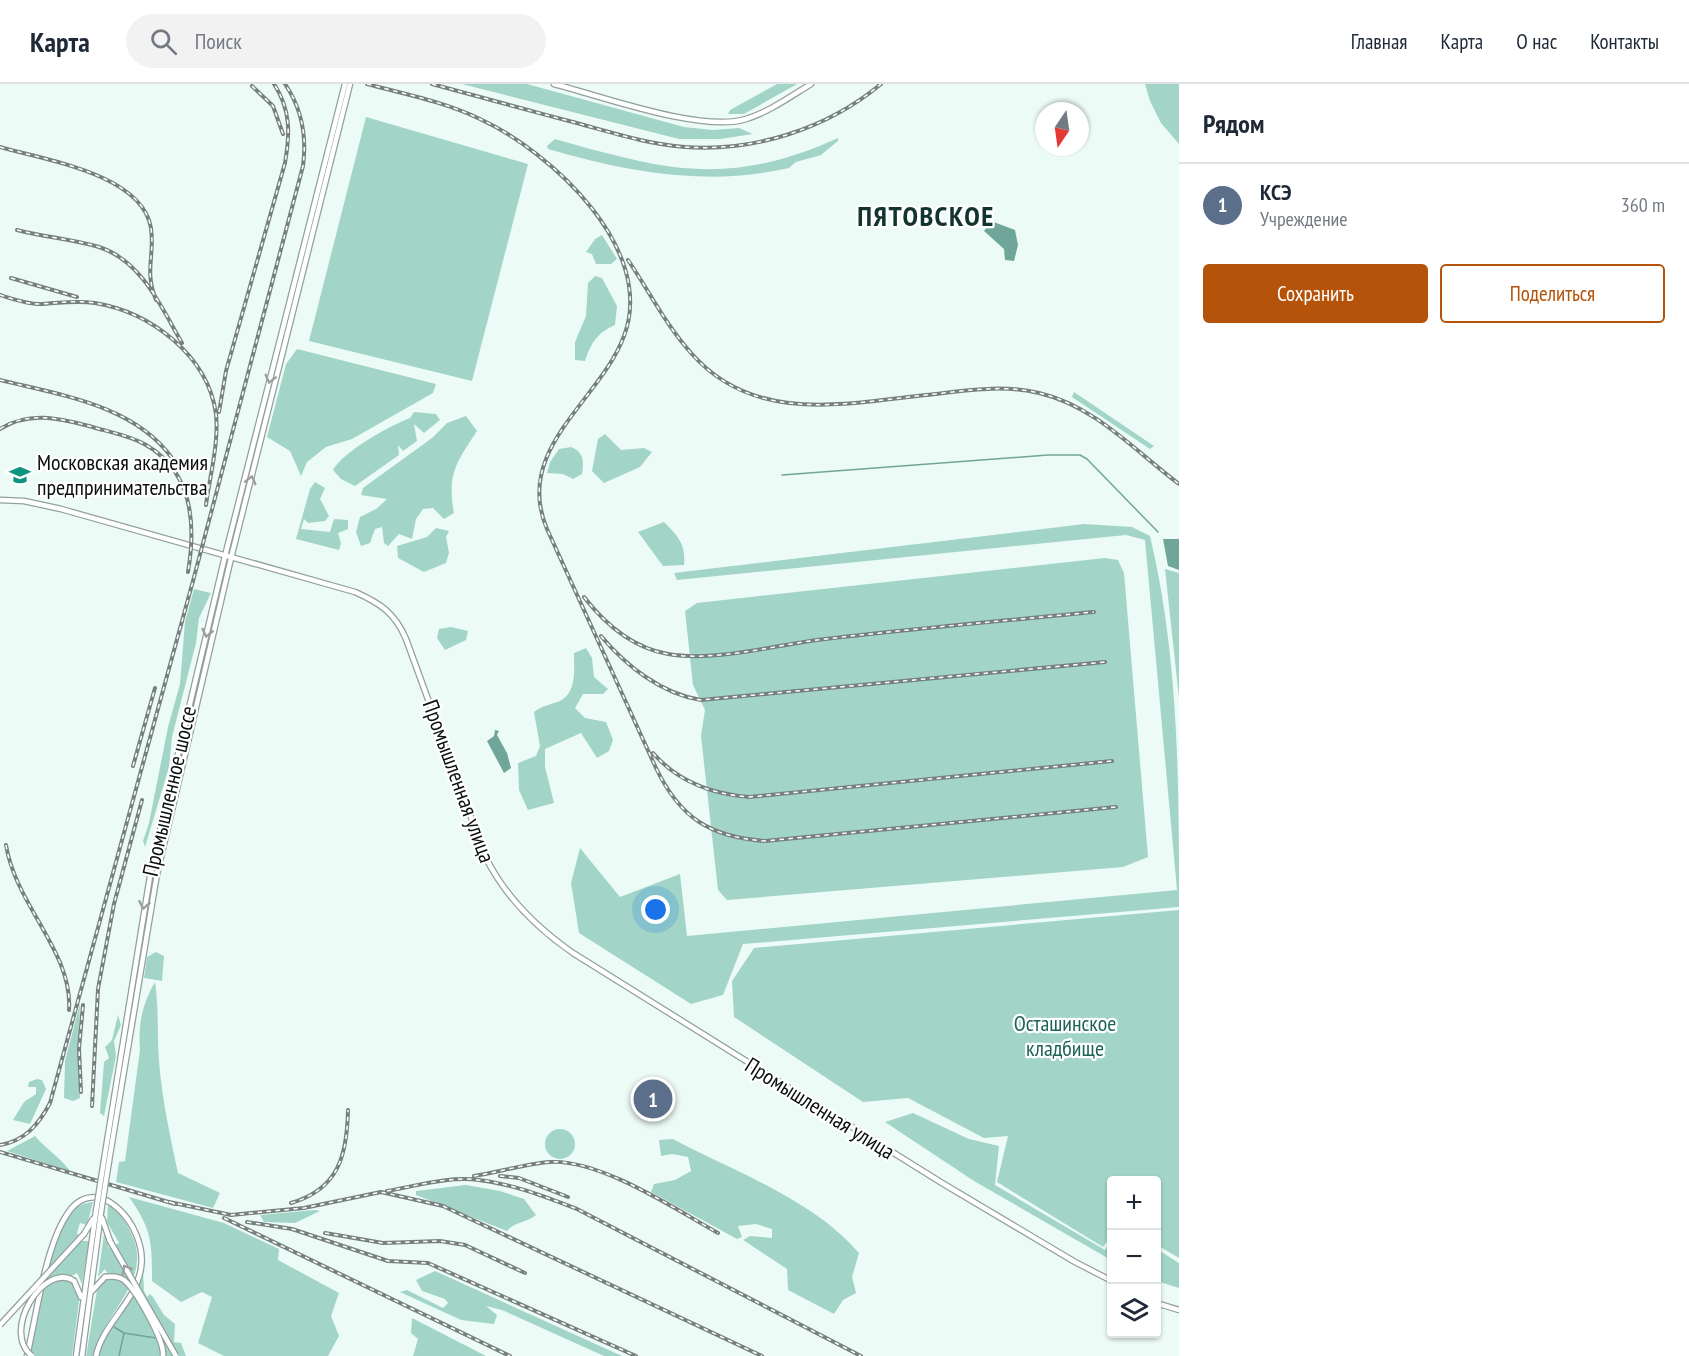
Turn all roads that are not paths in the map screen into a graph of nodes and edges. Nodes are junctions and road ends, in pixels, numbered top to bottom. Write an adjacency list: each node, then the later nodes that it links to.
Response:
1 (345, 84): 5 (main road)
2 (350, 84): 5 (main road)
3 (554, 84): 4 (main road)
4 (811, 84)
5 (309, 236): 7 (main road, Промышленное шоссе, one-way to 7); 8 (main road, Промышленное шоссе, one-way to 5)
6 (0, 500): 7 (main road, Промышленная улица)
7 (225, 556): 8 (main road, Промышленная улица); 9 (main road, Промышленное шоссе, one-way to 9)
8 (232, 558): 10 (main road, Промышленное шоссе); 15 (main road, Промышленная улица)
9 (176, 761): 10 (main road); 11 (main road, Промышленное шоссе, one-way to 11)
10 (183, 762): 12 (main road, Промышленное шоссе)
11 (137, 946): 12 (main road); 13 (main road, Промышленное шоссе)
12 (144, 948): 13 (main road, Промышленное шоссе)
13 (107, 1160): 14 (main road, Промышленное шоссе, bridge)
14 (99, 1211): 16 (main road, Промышленное шоссе); 18 (main road, Промышленное шоссе); 20 (main road, bridge); 27 (main road, one-way to 14, bridge)
15 (1107, 1278)
16 (89, 1299): 24 (main road, Промышленное шоссе); 26 (main road, bridge)
17 (1161, 1305): 19 (main road)
18 (81, 1309): 22 (main road, bridge); 23 (main road, Промышленное шоссе)
19 (1179, 1310)
20 (0, 1325)
21 (27, 1356): 25 (main road)
22 (32, 1356)
23 (76, 1356)
24 (82, 1356)
25 (96, 1356)
26 (163, 1356)
27 (176, 1356)

